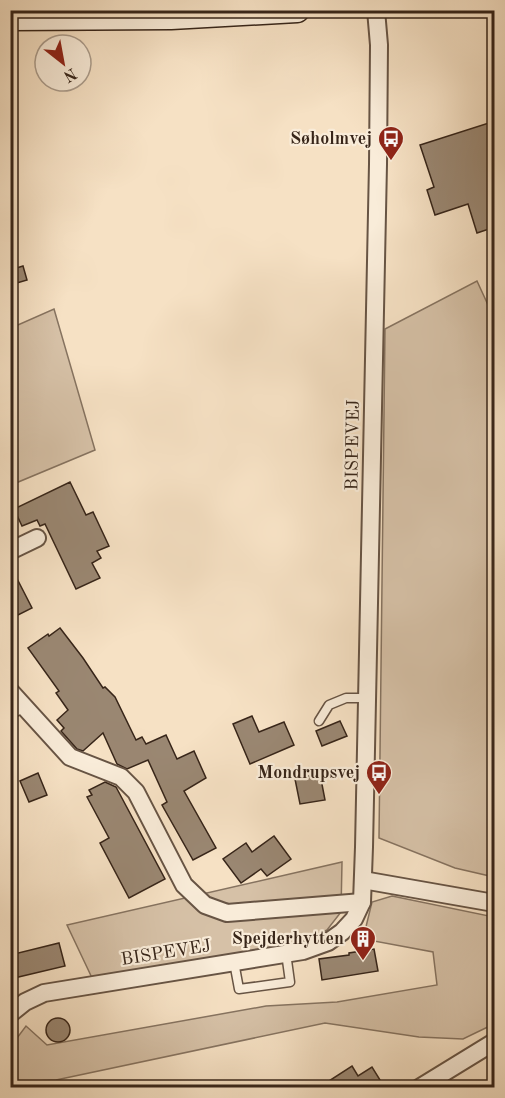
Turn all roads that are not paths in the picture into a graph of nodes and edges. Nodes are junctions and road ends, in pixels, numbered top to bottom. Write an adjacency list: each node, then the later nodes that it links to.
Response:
1 (297, 10): 3 (street)
2 (376, 10): 8 (street, BISPEVEJ)
3 (232, 12): 4 (street)
4 (10, 18)
5 (37, 538): 6 (street)
6 (10, 551)
7 (10, 691): 9 (street)
8 (367, 698): 10 (lane); 11 (street, BISPEVEJ)
9 (18, 711): 12 (street)
10 (319, 721)
11 (363, 880): 12 (street, BISPEVEJ); 13 (street)
12 (362, 902): 14 (street, BISPEVEJ)
13 (495, 903)
14 (286, 953): 15 (street, BISPEVEJ); 15 (lane)
15 (234, 962): 16 (street, BISPEVEJ)
16 (10, 1014)
17 (495, 1042): 18 (street)
18 (419, 1088)

